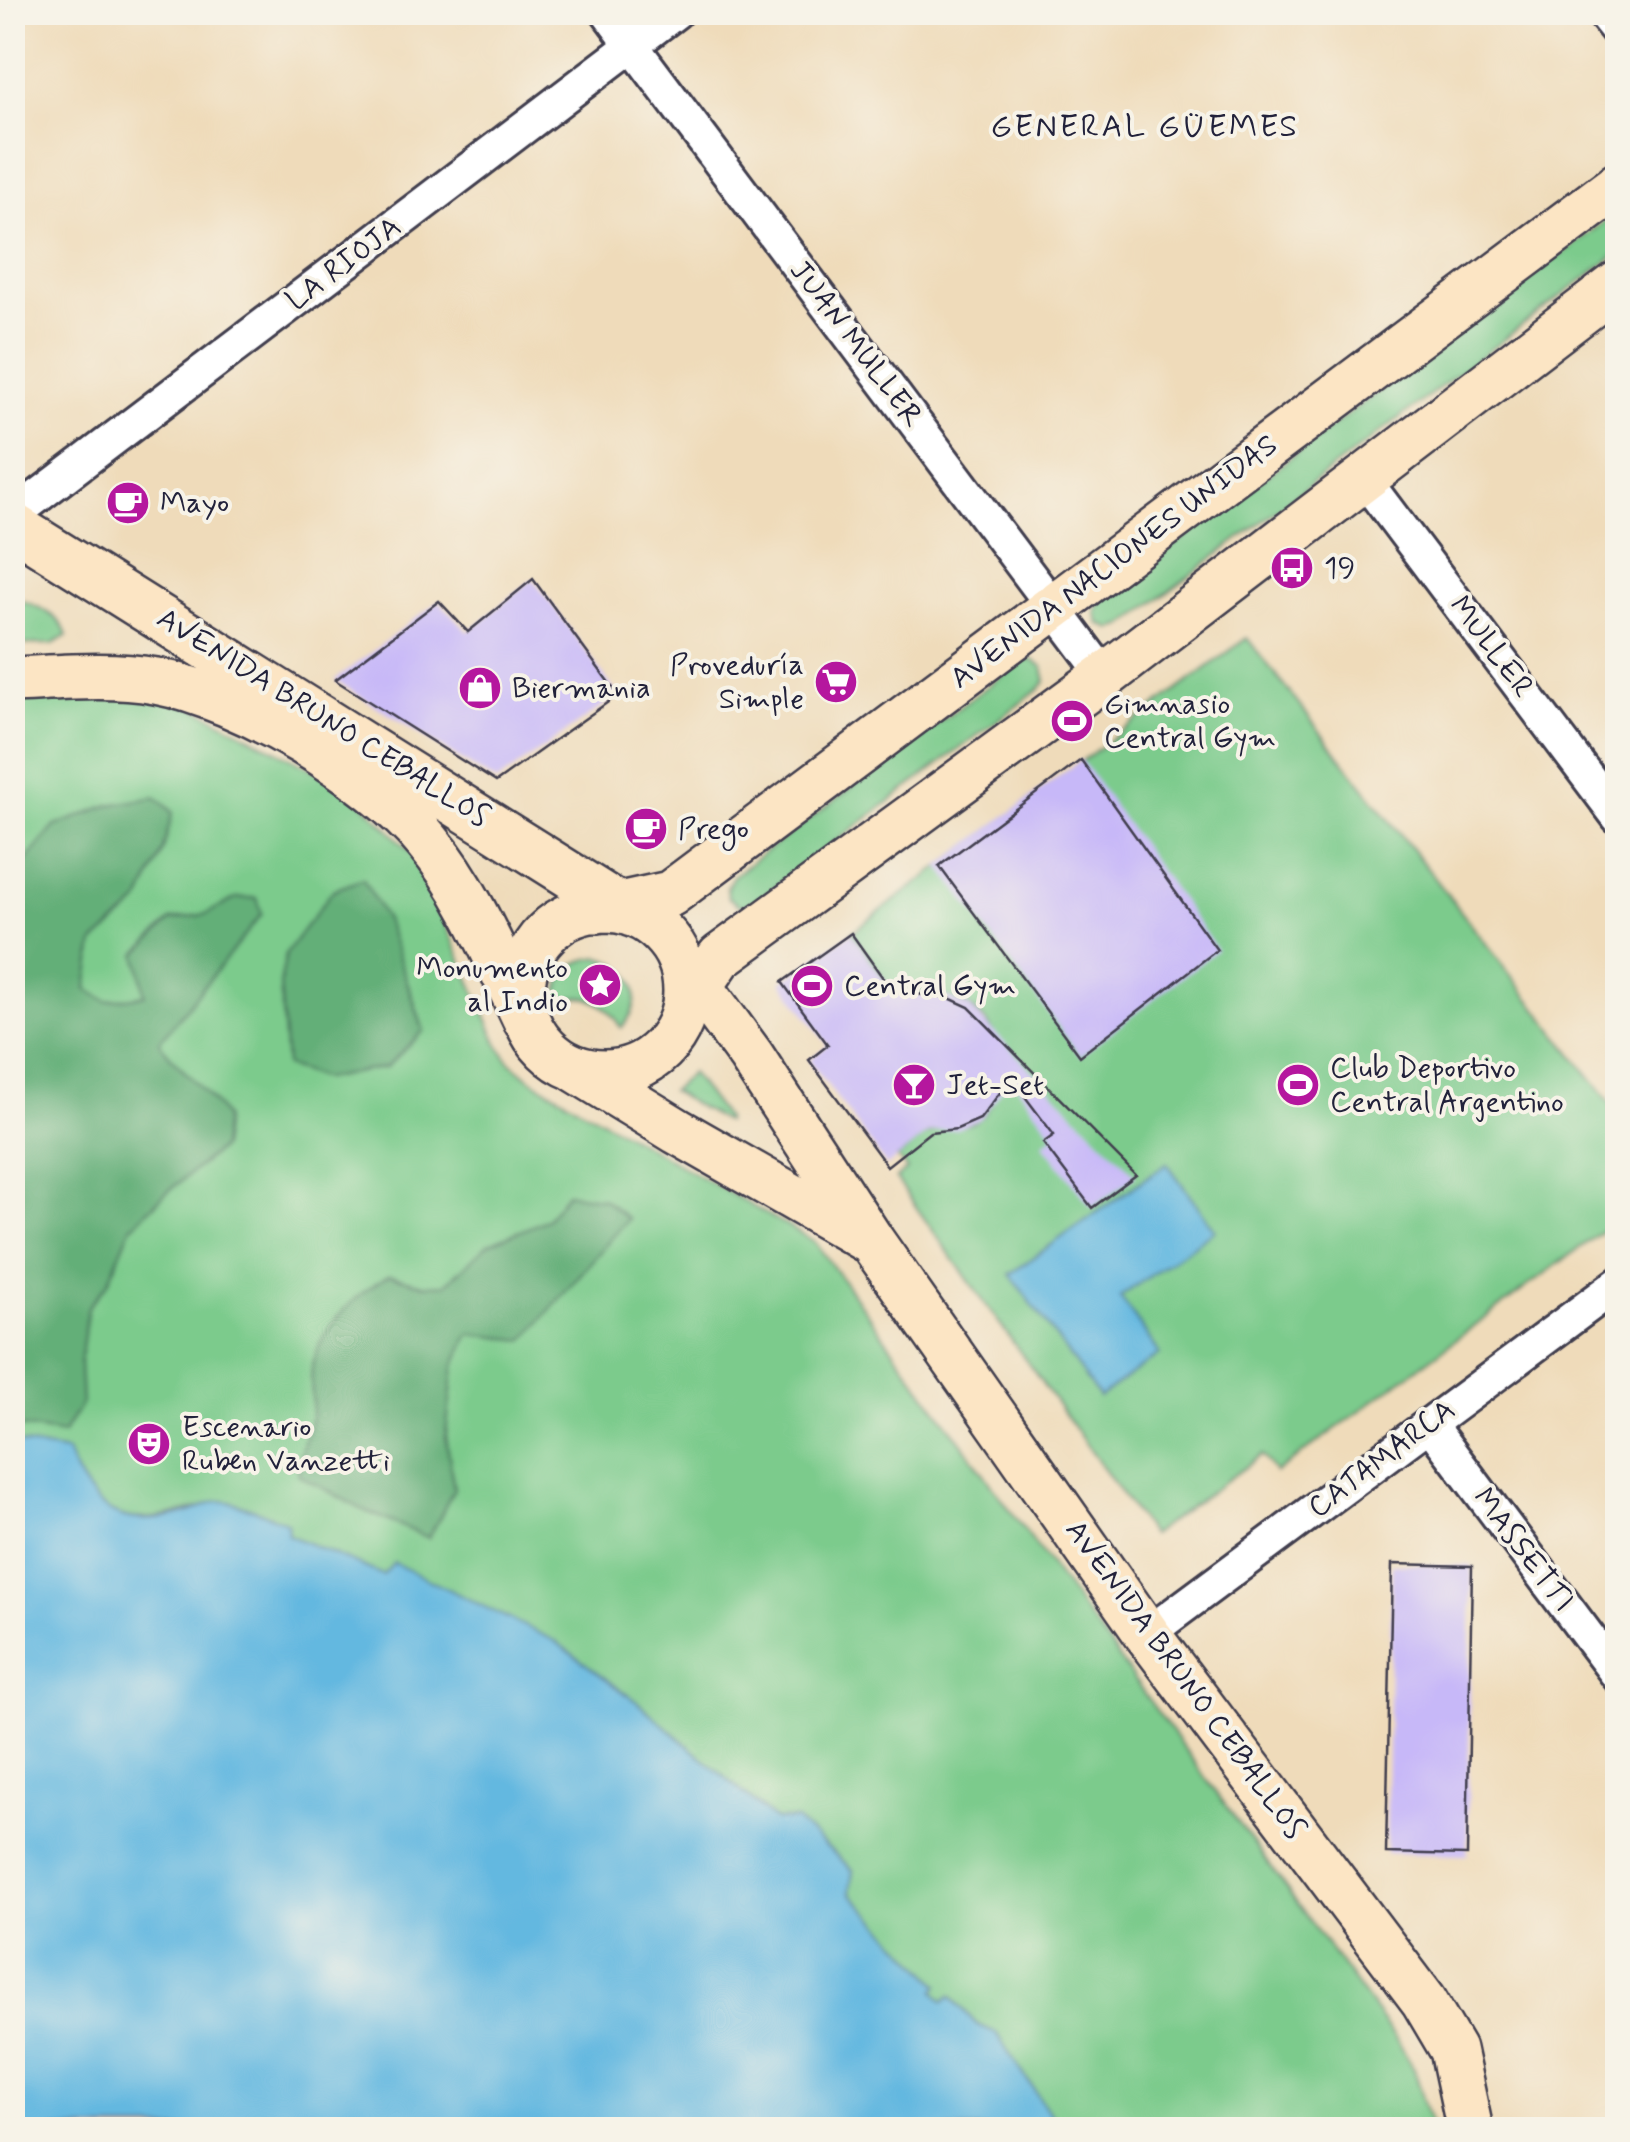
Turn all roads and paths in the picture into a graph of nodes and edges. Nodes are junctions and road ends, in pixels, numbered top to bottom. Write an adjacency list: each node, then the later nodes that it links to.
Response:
1 (607, 12): 5 (street, JUAN MULLER)
2 (676, 12): 5 (street, LA RIOJA)
3 (1602, 12): 4 (street)
4 (1618, 32)
5 (632, 46): 9 (street, LA RIOJA); 11 (street, JUAN MULLER)
6 (1618, 185): 11 (main road, AVENIDA NACIONES UNIDAS)
7 (1618, 284): 8 (main road)
8 (1364, 478): 12 (main road); 14 (street, MULLER)
9 (12, 516)
10 (12, 525): 15 (main road, AVENIDA BRUNO CEBALLOS)
11 (1054, 607): 12 (street, JUAN MULLER); 15 (main road, AVENIDA NACIONES UNIDAS)
12 (1105, 676): 16 (main road)
13 (12, 680): 17 (main road, AVENIDA BRUNO CEBALLOS)
14 (1618, 817)
15 (616, 910): 16 (main road); 17 (main road)
16 (687, 984): 18 (main road); 19 (main road, AVENIDA BRUNO CEBALLOS)
17 (526, 1020): 18 (main road)
18 (575, 1069): 19 (main road, AVENIDA BRUNO CEBALLOS)
19 (872, 1242): 22 (main road, AVENIDA BRUNO CEBALLOS)
20 (1618, 1284): 21 (street, CATAMARCA)
21 (1429, 1424): 22 (street, CATAMARCA); 23 (street, MASSETTI)
22 (1147, 1634): 24 (main road, AVENIDA BRUNO CEBALLOS)
23 (1618, 1676)
24 (1470, 2130)

